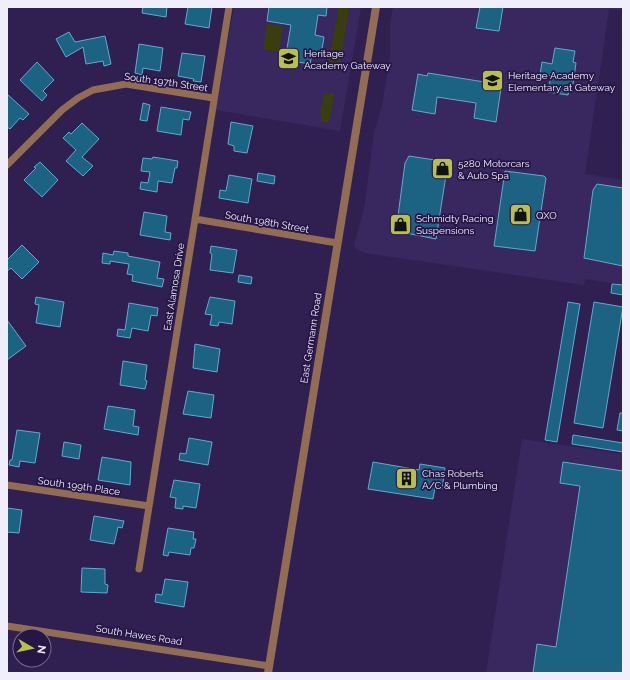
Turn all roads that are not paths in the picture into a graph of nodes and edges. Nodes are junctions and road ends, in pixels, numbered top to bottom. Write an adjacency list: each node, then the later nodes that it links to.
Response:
1 (229, 7): 3 (street, East Alamosa Drive)
2 (376, 7): 6 (street, East Germann Road)
3 (213, 98): 4 (street, South 197th Street); 5 (street, East Alamosa Drive)
4 (7, 165)
5 (194, 219): 6 (street, South 198th Street); 8 (street, East Alamosa Drive)
6 (337, 243): 11 (street, East Germann Road)
7 (7, 485): 8 (street, South 199th Place)
8 (149, 506): 9 (street, East Alamosa Drive)
9 (139, 570)
10 (7, 626): 11 (street, South Hawes Road)
11 (268, 669)

